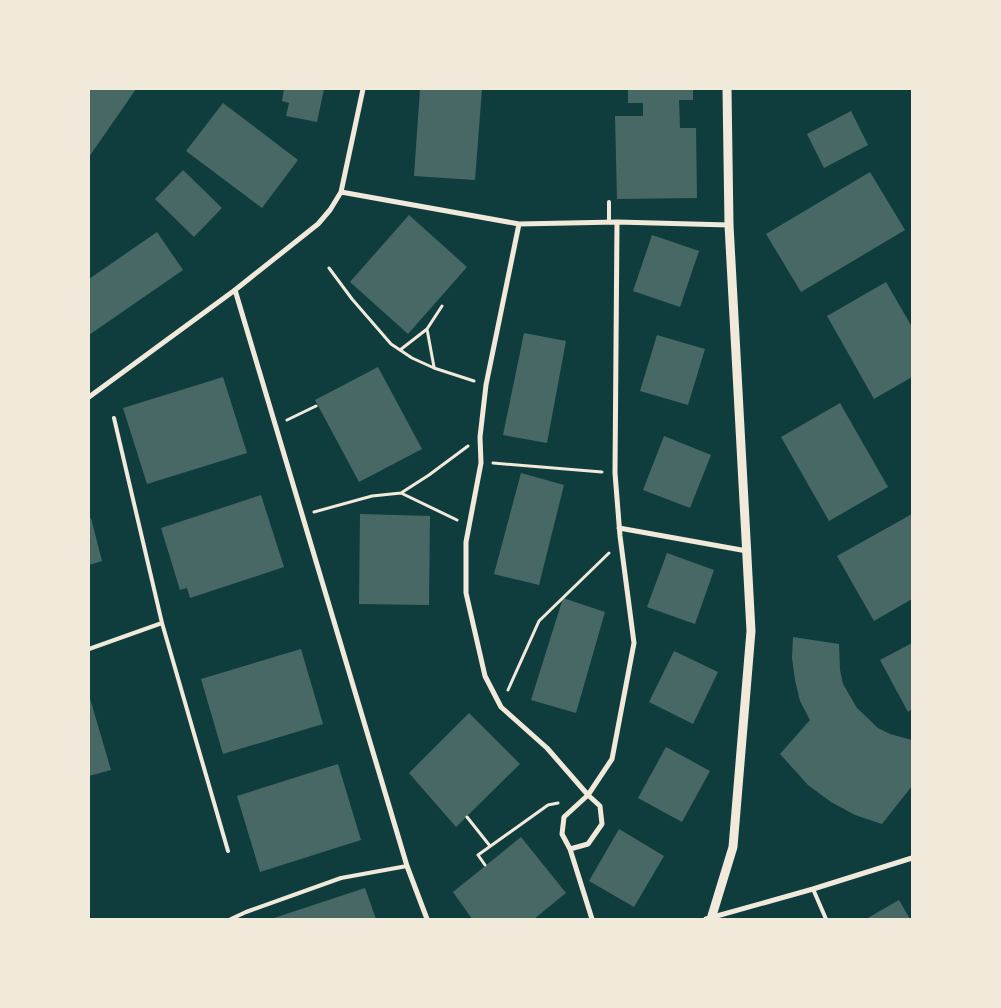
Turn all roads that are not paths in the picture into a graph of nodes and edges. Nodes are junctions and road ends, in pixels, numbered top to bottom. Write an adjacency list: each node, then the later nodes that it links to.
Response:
1 (363, 89): 3 (street)
2 (727, 89): 8 (street)
3 (341, 192): 7 (street); 9 (street)
4 (610, 202): 5 (lane)
5 (610, 222): 6 (street); 7 (street)
6 (617, 222): 8 (street); 12 (street)
7 (519, 224): 16 (street)
8 (729, 225): 13 (street)
9 (235, 290): 10 (street); 20 (street)
10 (89, 397)
11 (114, 418): 14 (lane)
12 (619, 528): 13 (street); 16 (street)
13 (747, 551): 25 (street)
14 (162, 623): 15 (lane); 18 (lane)
15 (89, 649)
16 (588, 795): 17 (street); 17 (street)
17 (570, 849): 24 (street)
18 (228, 851)
19 (912, 858): 21 (street)
20 (407, 866): 22 (lane); 23 (street)
21 (812, 889): 25 (street); 26 (lane)
22 (231, 919)
23 (427, 919)
24 (592, 919)
25 (709, 919)
26 (826, 919)

